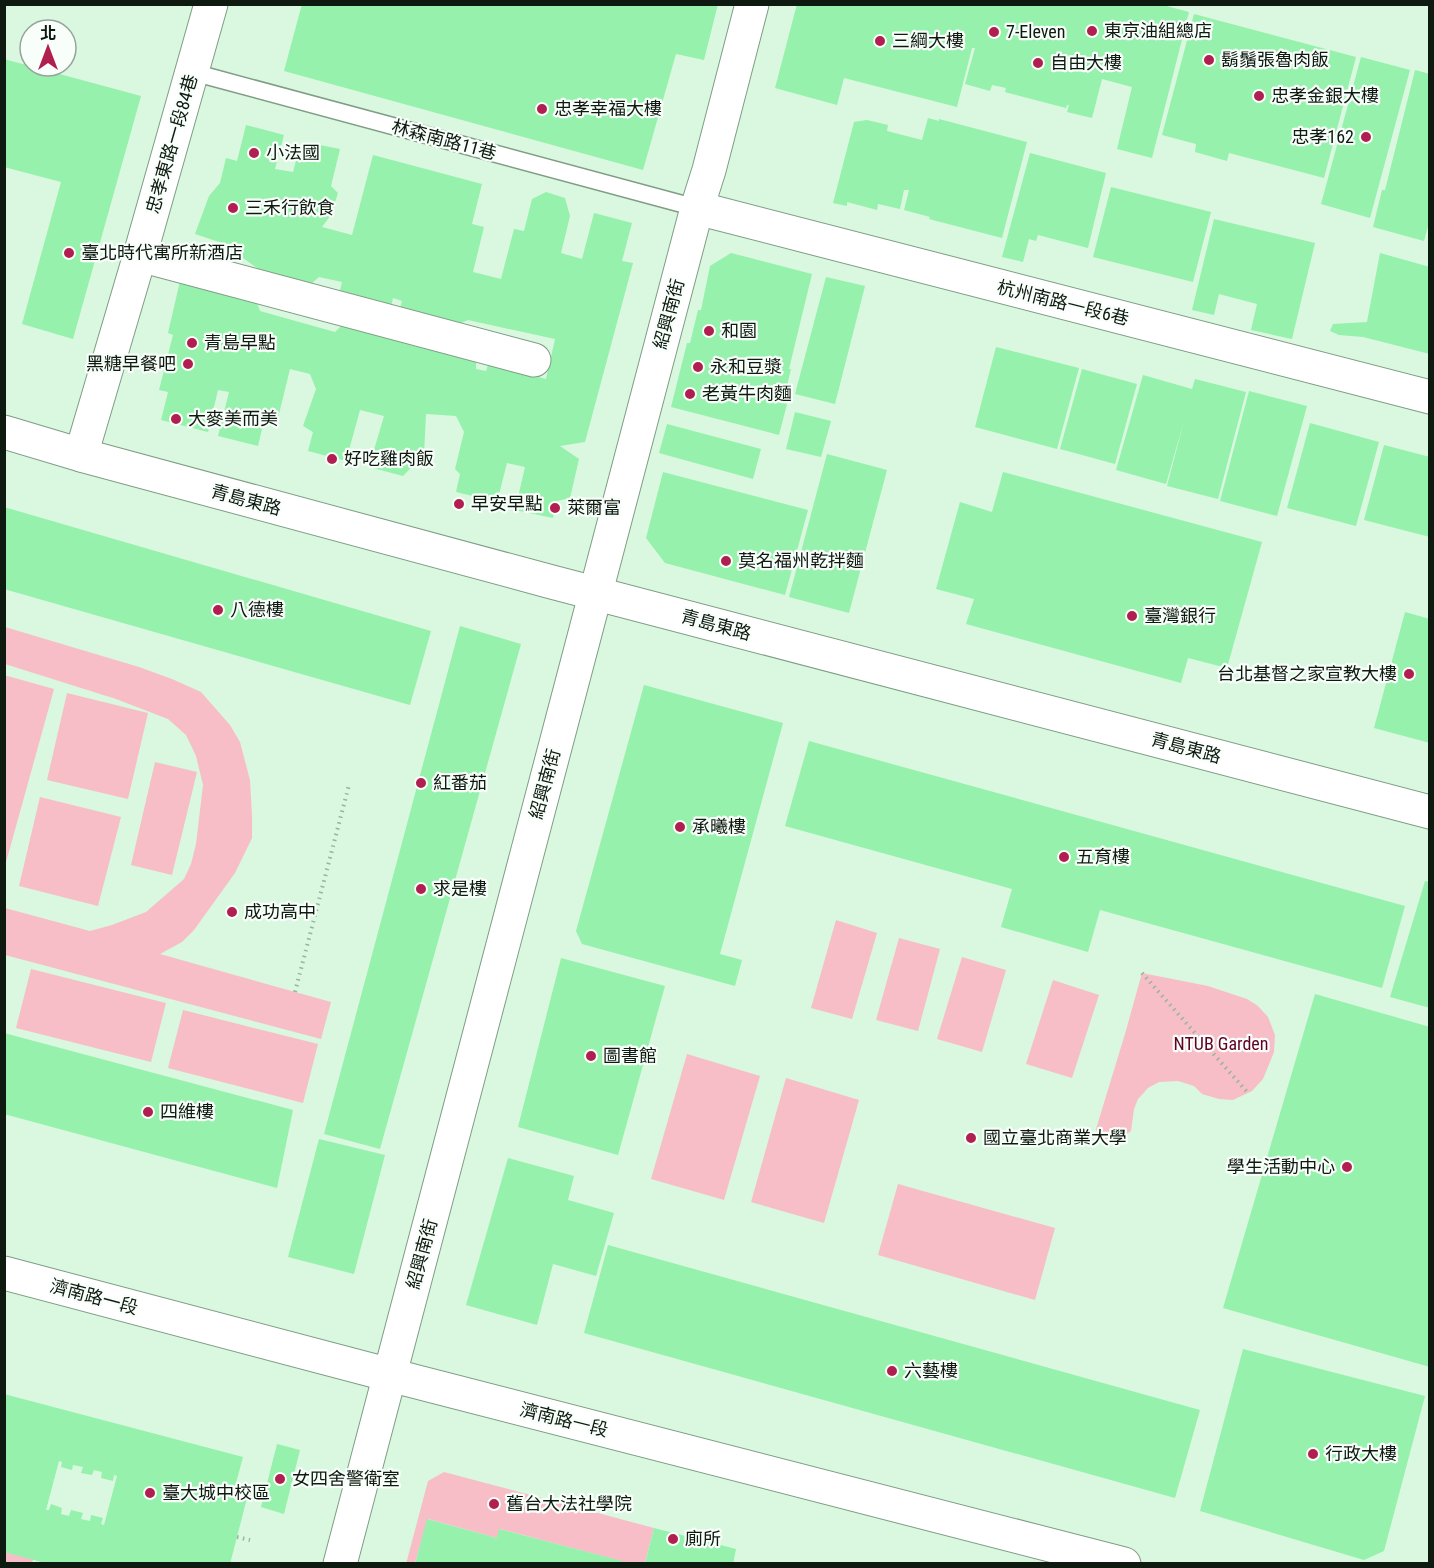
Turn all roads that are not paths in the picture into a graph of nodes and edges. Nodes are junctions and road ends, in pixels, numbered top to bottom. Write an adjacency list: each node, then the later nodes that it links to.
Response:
1 (211, 4): 3 (street, 忠孝東路一段84巷)
2 (752, 4): 4 (street, 紹興南街)
3 (192, 72): 4 (lane, 林森南路11巷); 5 (street, 忠孝東路一段84巷)
4 (697, 208): 7 (street, 杭州南路一段6巷); 10 (street, 紹興南街)
5 (141, 255): 6 (street); 9 (street, 忠孝東路一段84巷)
6 (534, 360)
7 (1430, 397)
8 (4, 432): 9 (street, 青島東路)
9 (81, 455): 10 (street, 青島東路)
10 (596, 593): 11 (street, 青島東路); 13 (street, 紹興南街)
11 (1430, 812)
12 (4, 1273): 13 (street, 濟南路一段)
13 (390, 1375): 14 (street, 紹興南街); 15 (street, 濟南路一段)
14 (340, 1563)
15 (1124, 1563)

